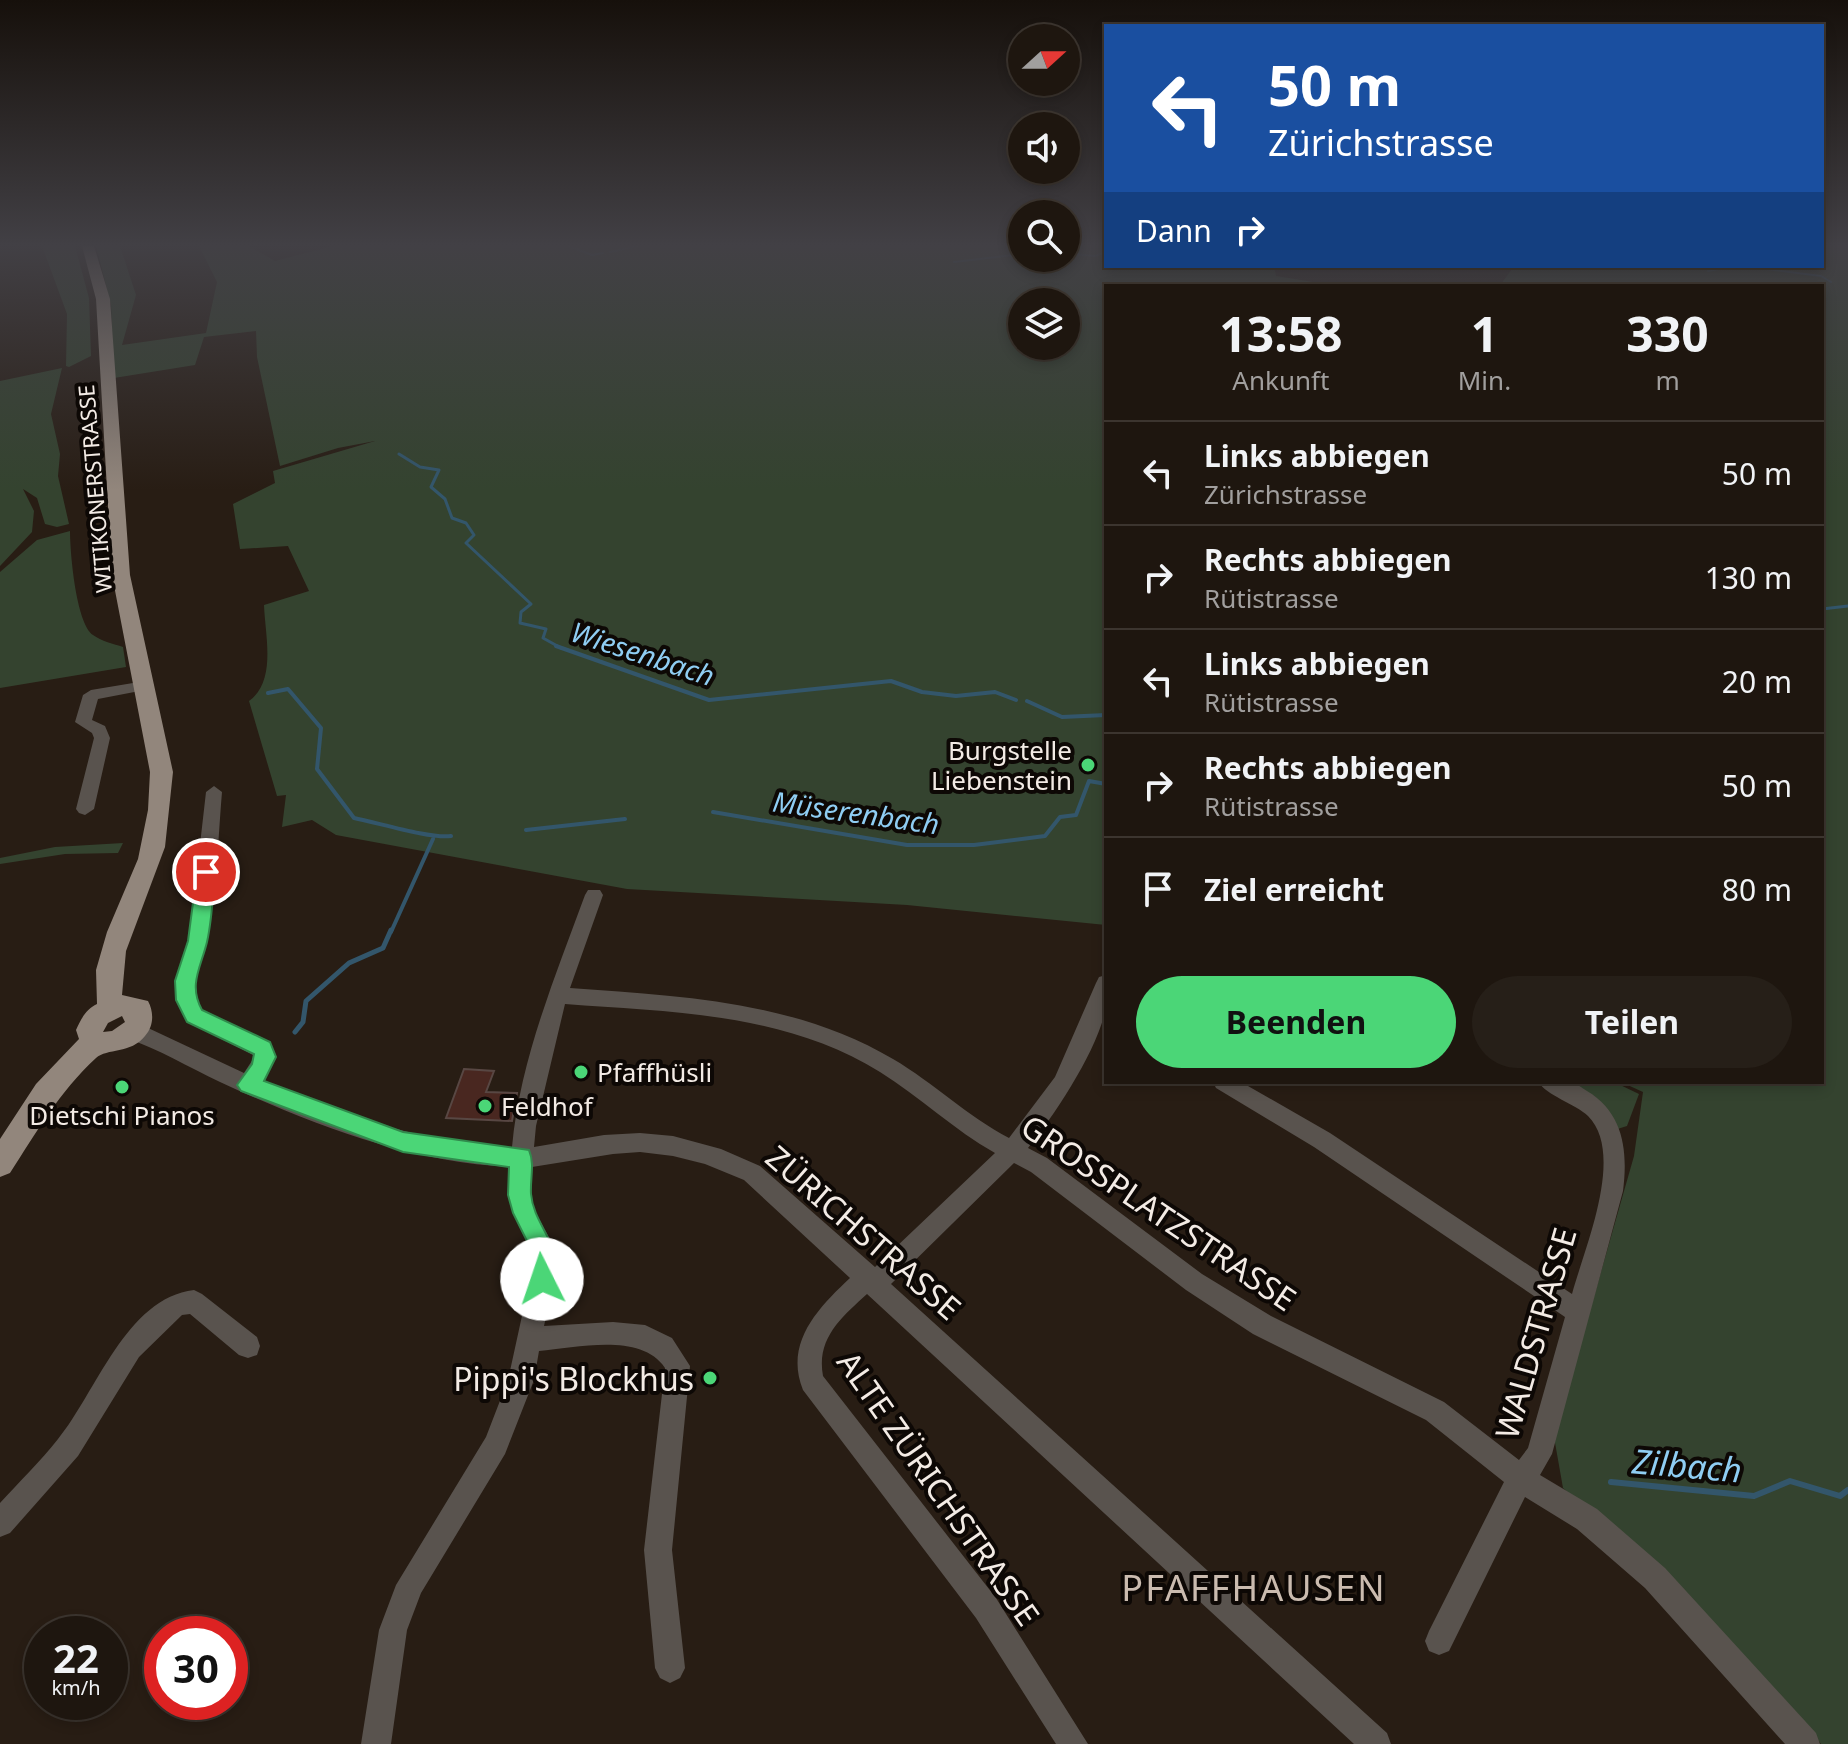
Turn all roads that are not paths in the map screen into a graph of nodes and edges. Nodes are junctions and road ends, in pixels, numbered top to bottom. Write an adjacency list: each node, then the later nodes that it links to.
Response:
1 (105, 327): 2 (main road, WITIKONERSTRASSE)
2 (145, 686): 4 (street); 8 (main road, WITIKONERSTRASSE)
3 (214, 792): 13 (street)
4 (85, 809)
5 (594, 895): 7 (street)
6 (1104, 993): 9 (street, ALTE ZÜRICHSTRASSE)
7 (557, 995): 15 (street, GROSSPLATZSTRASSE); 16 (street)
8 (111, 1007): 10 (main road); 11 (main road)
9 (1098, 1023): 15 (street, ALTE ZÜRICHSTRASSE)
10 (133, 1032): 11 (main road); 13 (street, ZÜRICHSTRASSE)
11 (94, 1042): 17 (main road)
12 (1226, 1084): 19 (street)
13 (248, 1085): 16 (street, ZÜRICHSTRASSE)
14 (1565, 1085): 19 (street, WALDSTRASSE)
15 (1011, 1148): 18 (street, ALTE ZÜRICHSTRASSE); 22 (street, GROSSPLATZSTRASSE)
16 (521, 1158): 18 (street, ZÜRICHSTRASSE); 20 (street)
17 (0, 1164)
18 (871, 1280): 27 (street, ALTE ZÜRICHSTRASSE); 28 (street, ZÜRICHSTRASSE)
19 (1578, 1312): 22 (street, WALDSTRASSE)
20 (530, 1339): 25 (street); 26 (street)
21 (248, 1346): 23 (street)
22 (1521, 1479): 24 (street, WALDSTRASSE); 29 (street, GROSSPLATZSTRASSE)
23 (0, 1523)
24 (1439, 1641)
25 (670, 1668)
26 (376, 1744)
27 (1073, 1744)
28 (1376, 1744)
29 (1805, 1744)

